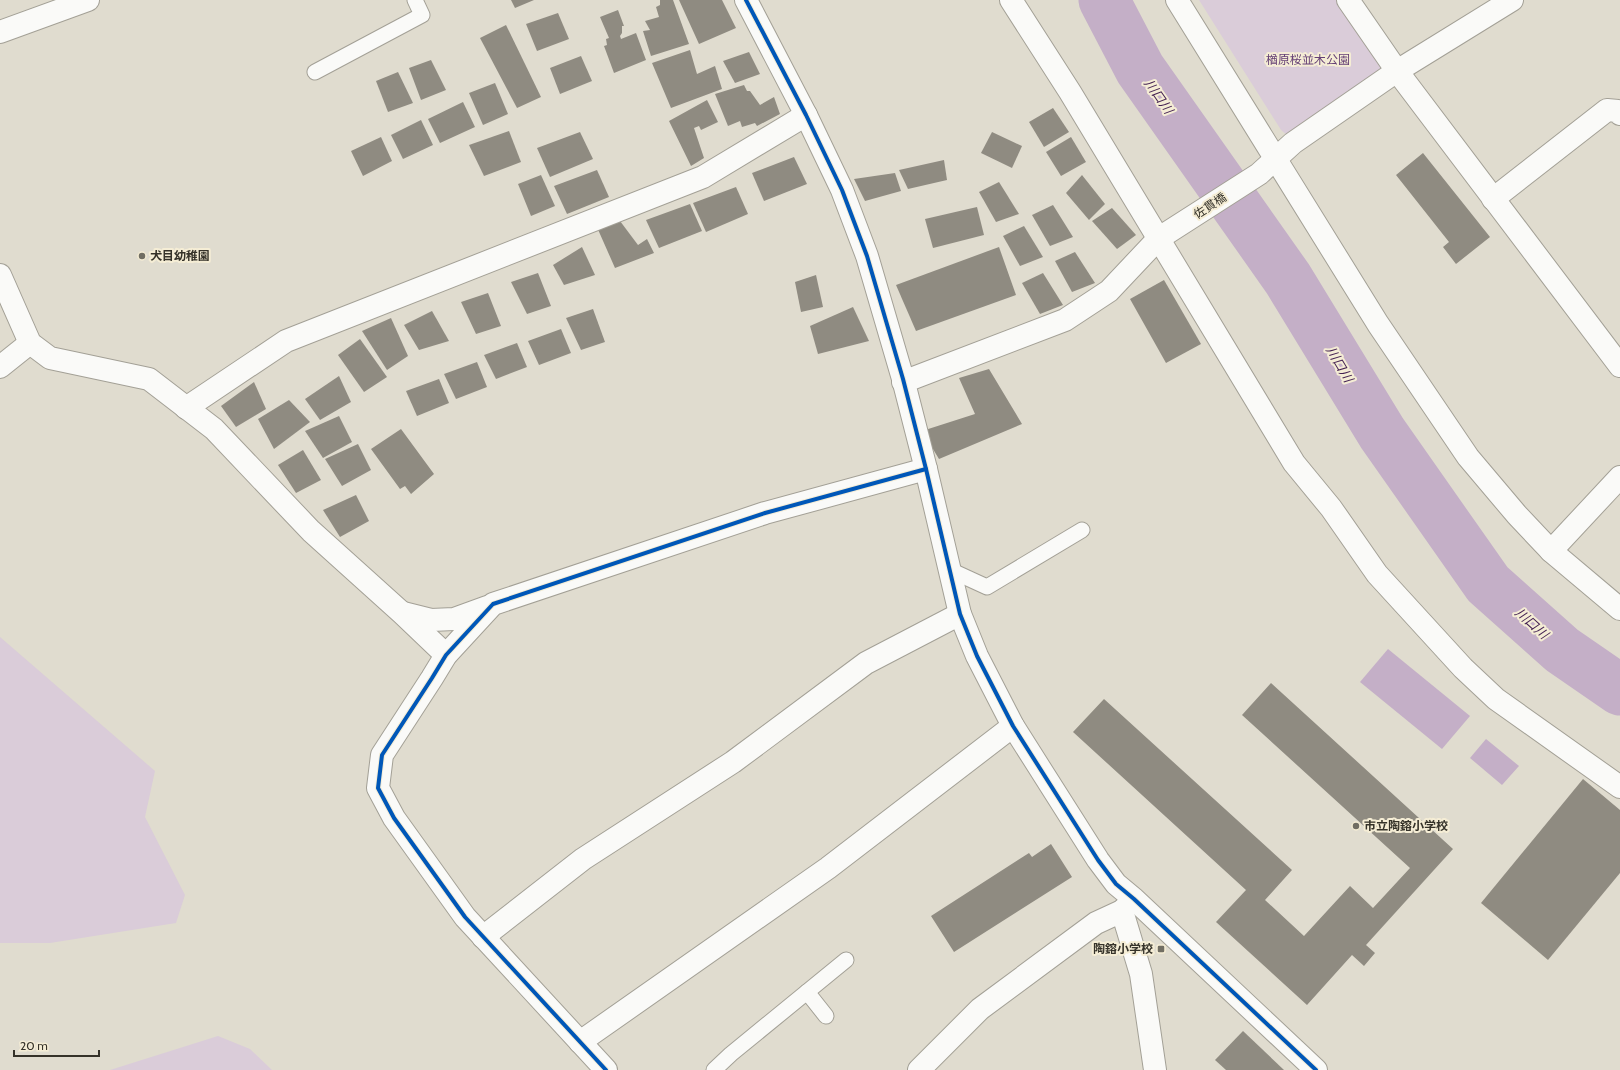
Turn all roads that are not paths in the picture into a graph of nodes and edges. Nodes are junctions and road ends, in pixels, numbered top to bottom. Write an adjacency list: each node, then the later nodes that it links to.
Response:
1 (88, 0): 8 (street)
2 (415, 0): 10 (lane)
3 (1011, 0): 15 (street)
4 (1177, 0): 13 (street)
5 (1348, 0): 9 (street)
6 (1512, 0): 9 (street, 佐貫橋)
7 (751, 5): 12 (street)
8 (0, 32)
9 (1397, 71): 13 (street, 佐貫橋); 14 (street)
10 (315, 72)
11 (1620, 114): 14 (street)
12 (806, 115): 20 (street); 21 (street)
13 (1275, 160): 15 (street, 佐貫橋); 25 (street)
14 (1493, 199): 18 (street)
15 (1163, 236): 20 (street, 佐貫橋); 33 (street)
16 (0, 275): 17 (street)
17 (30, 343): 19 (street); 21 (street)
18 (1620, 366)
19 (0, 367)
20 (903, 382): 22 (street)
21 (186, 408): 29 (street)
22 (926, 469): 26 (street); 27 (street)
23 (1620, 477): 25 (street)
24 (1082, 530): 26 (lane)
25 (1551, 551): 28 (street)
26 (950, 570): 30 (street)
27 (493, 604): 29 (street); 31 (street)
28 (1620, 609)
29 (402, 613): 31 (street)
30 (960, 614): 32 (street); 35 (street)
31 (446, 655): 35 (street)
32 (1013, 726): 34 (street); 39 (street)
33 (1620, 787)
34 (1128, 905): 42 (street); 43 (street); 44 (street)
35 (484, 937): 39 (street)
36 (846, 960): 37 (lane)
37 (807, 992): 38 (lane); 41 (lane)
38 (826, 1016)
39 (580, 1042): 40 (street)
40 (606, 1070)
41 (714, 1070)
42 (919, 1070)
43 (1155, 1070)
44 (1316, 1070)

